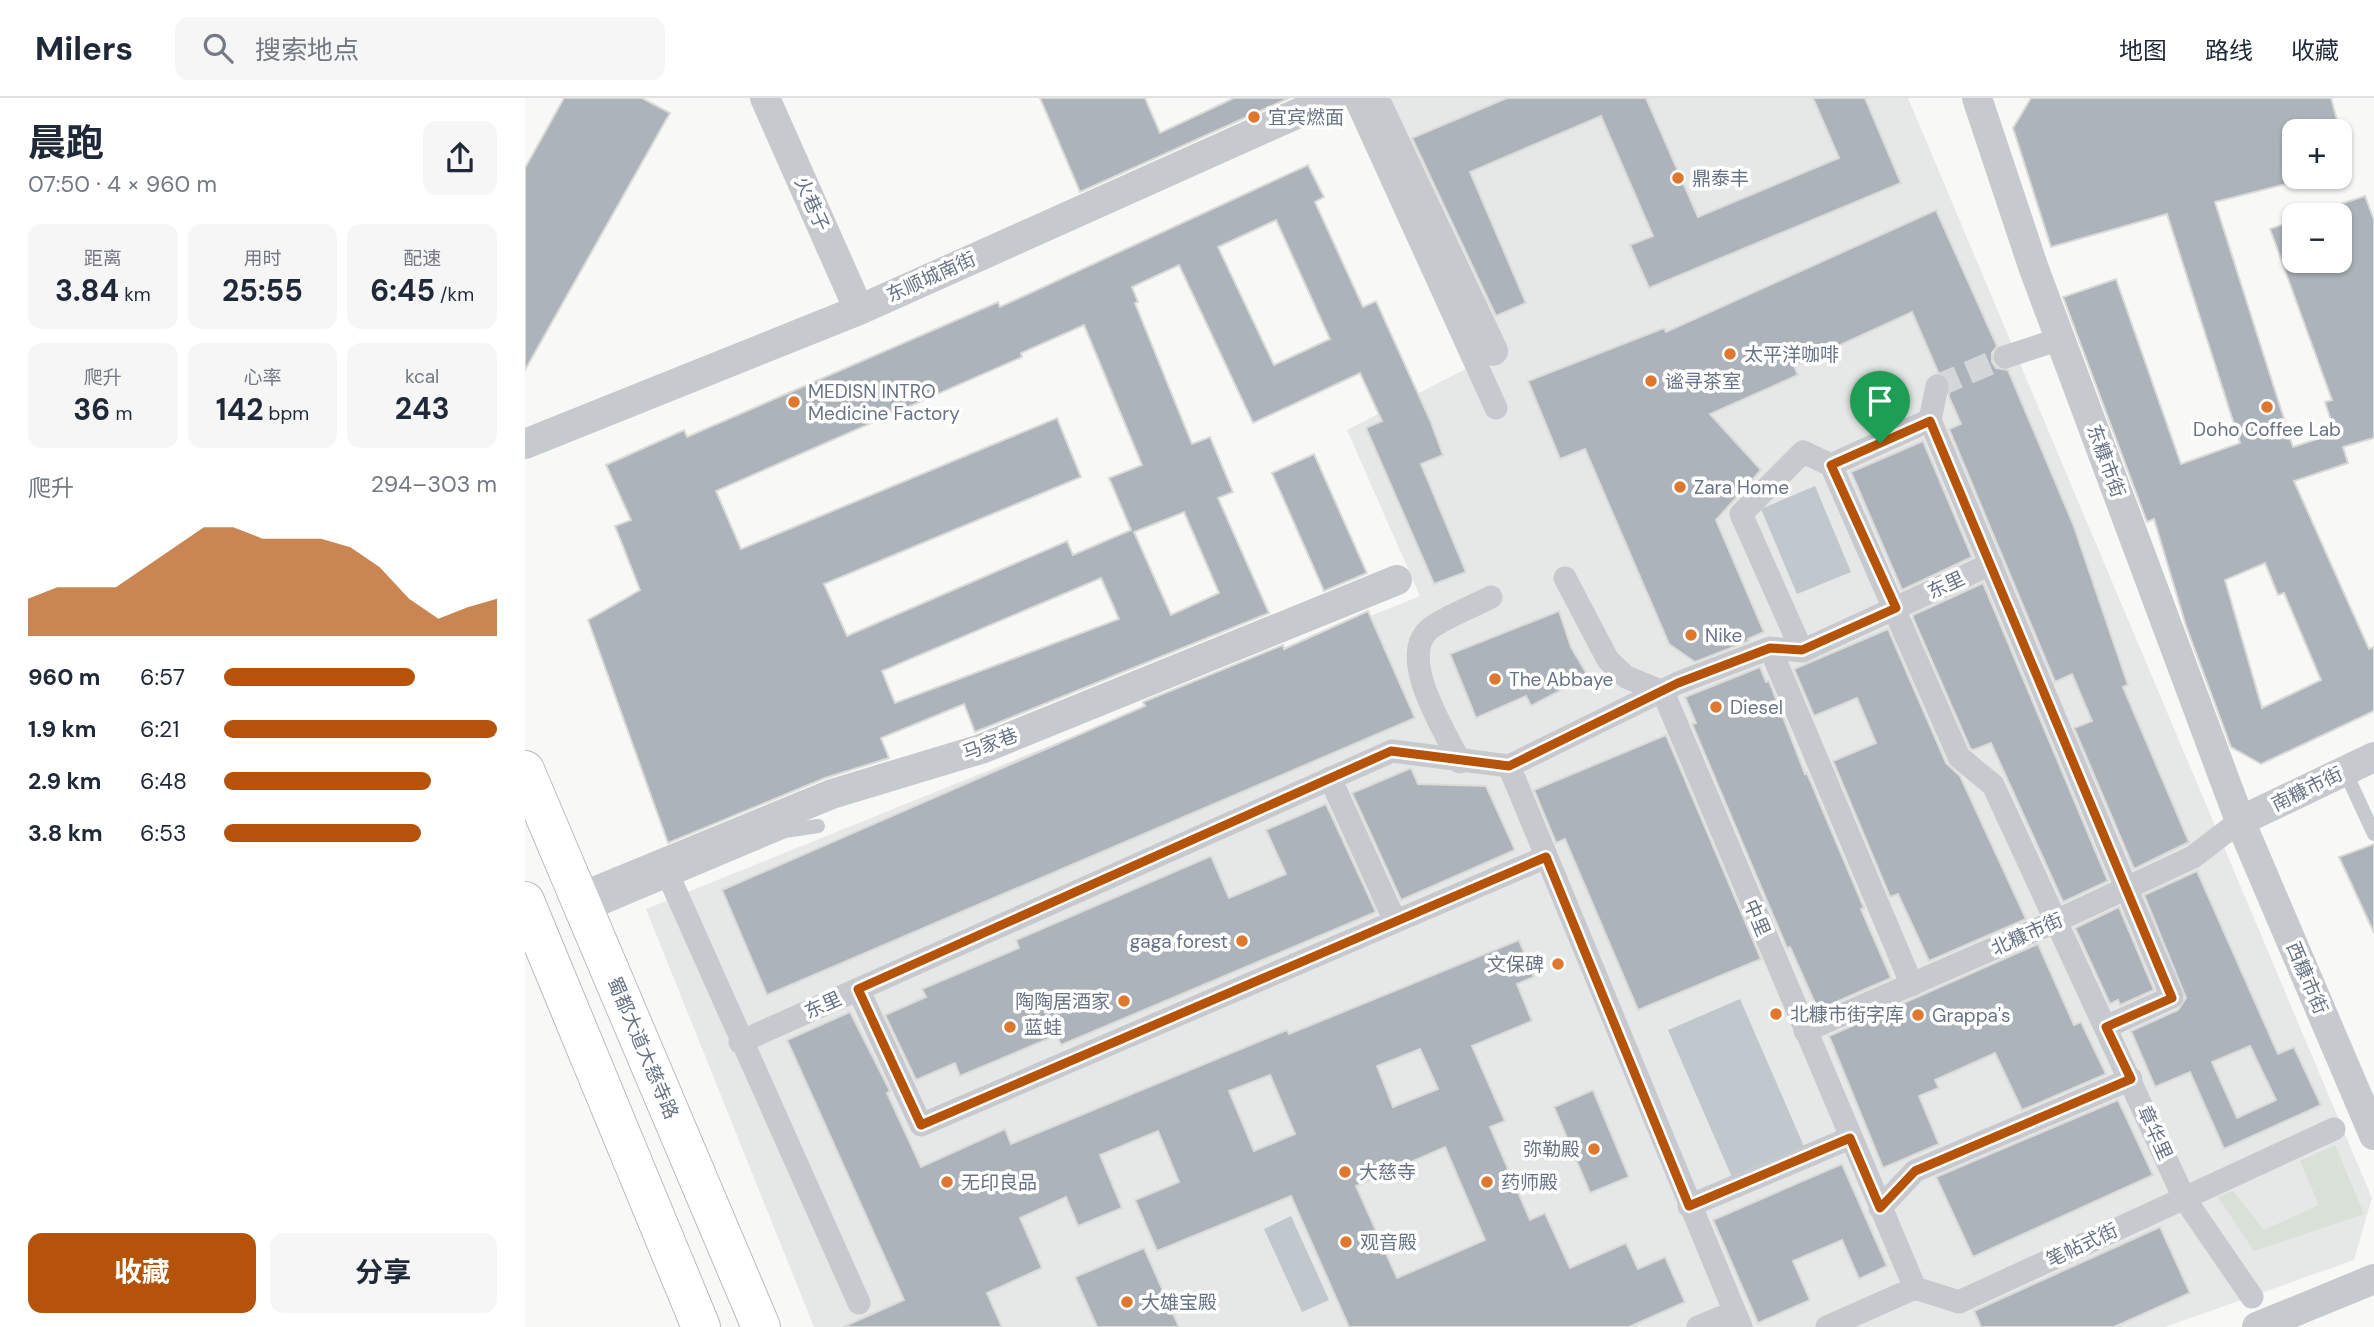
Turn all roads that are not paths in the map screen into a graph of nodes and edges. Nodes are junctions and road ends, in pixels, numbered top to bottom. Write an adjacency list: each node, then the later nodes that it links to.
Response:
1 (765, 98): 7 (street, 火巷子)
2 (1332, 98): 6 (street, 东顺城南街)
3 (1355, 98): 12 (street)
4 (1374, 98): 9 (street)
5 (1977, 98): 8 (street, 东糠市街)
6 (1285, 106): 7 (street, 东顺城南街)
7 (859, 310): 14 (street, 东顺城南街)
8 (2060, 339): 10 (street); 30 (street, 东糠市街)
9 (1493, 351)
10 (2005, 357)
11 (1937, 386): 13 (street)
12 (1496, 408)
13 (1930, 421): 15 (street); 16 (street)
14 (525, 444)
15 (1831, 465): 20 (street, 章华里); 22 (street)
16 (1991, 564): 20 (street, 东里); 35 (street)
17 (1565, 578): 23 (street)
18 (1397, 580): 37 (street, 马家巷)
19 (1491, 597): 25 (street)
20 (1896, 608): 22 (street, 东里); 39 (street, 章华里)
21 (1770, 648): 22 (street, 东里); 23 (street, 东里); 40 (street)
22 (1802, 650)
23 (1663, 692): 26 (street, 东里); 43 (street, 中里)
24 (2374, 757): 28 (street, 南糠市街)
25 (1460, 762): 26 (street, 东里); 29 (street, 东里)
26 (1509, 766): 33 (street)
27 (525, 770): 37 (main road, 蜀都大道大慈寺路)
28 (2345, 771): 30 (street, 南糠市街); 32 (lane)
29 (1330, 778): 38 (street); 41 (street, 东里)
30 (2240, 821): 35 (street, 北糠市街); 47 (street, 西糠市街)
31 (818, 826): 34 (lane)
32 (2374, 834)
33 (1546, 857): 38 (street); 50 (street)
34 (670, 879): 37 (lane); 44 (street)
35 (2126, 888): 39 (street, 北糠市街); 42 (street)
36 (525, 901): 57 (main road)
37 (583, 906): 58 (main road, 蜀都大道大慈寺路)
38 (1395, 921): 41 (street)
39 (2054, 922): 40 (street, 北糠市街); 42 (street, 章华里)
40 (1912, 985): 43 (street, 北糠市街)
41 (858, 989): 44 (street, 东里)
42 (2106, 1027): 45 (street, 章华里)
43 (1805, 1031): 48 (street, 中里)
44 (740, 1042): 55 (street)
45 (2131, 1079): 49 (street, 章华里); 51 (street)
46 (2335, 1129): 49 (street, 笔帖式街)
47 (2374, 1135)
48 (1850, 1138): 50 (street); 51 (street, 中里)
49 (2184, 1198): 53 (street, 笔帖式街); 54 (street, 章华里)
50 (1689, 1206): 56 (street)
51 (1880, 1208): 53 (street, 中里)
52 (2374, 1279): 61 (street)
53 (1915, 1288): 60 (street)
54 (2252, 1297)
55 (859, 1303)
56 (1738, 1319): 59 (street)
57 (701, 1327)
58 (761, 1327)
59 (1698, 1327)
60 (1827, 1327)
61 (2257, 1327)

